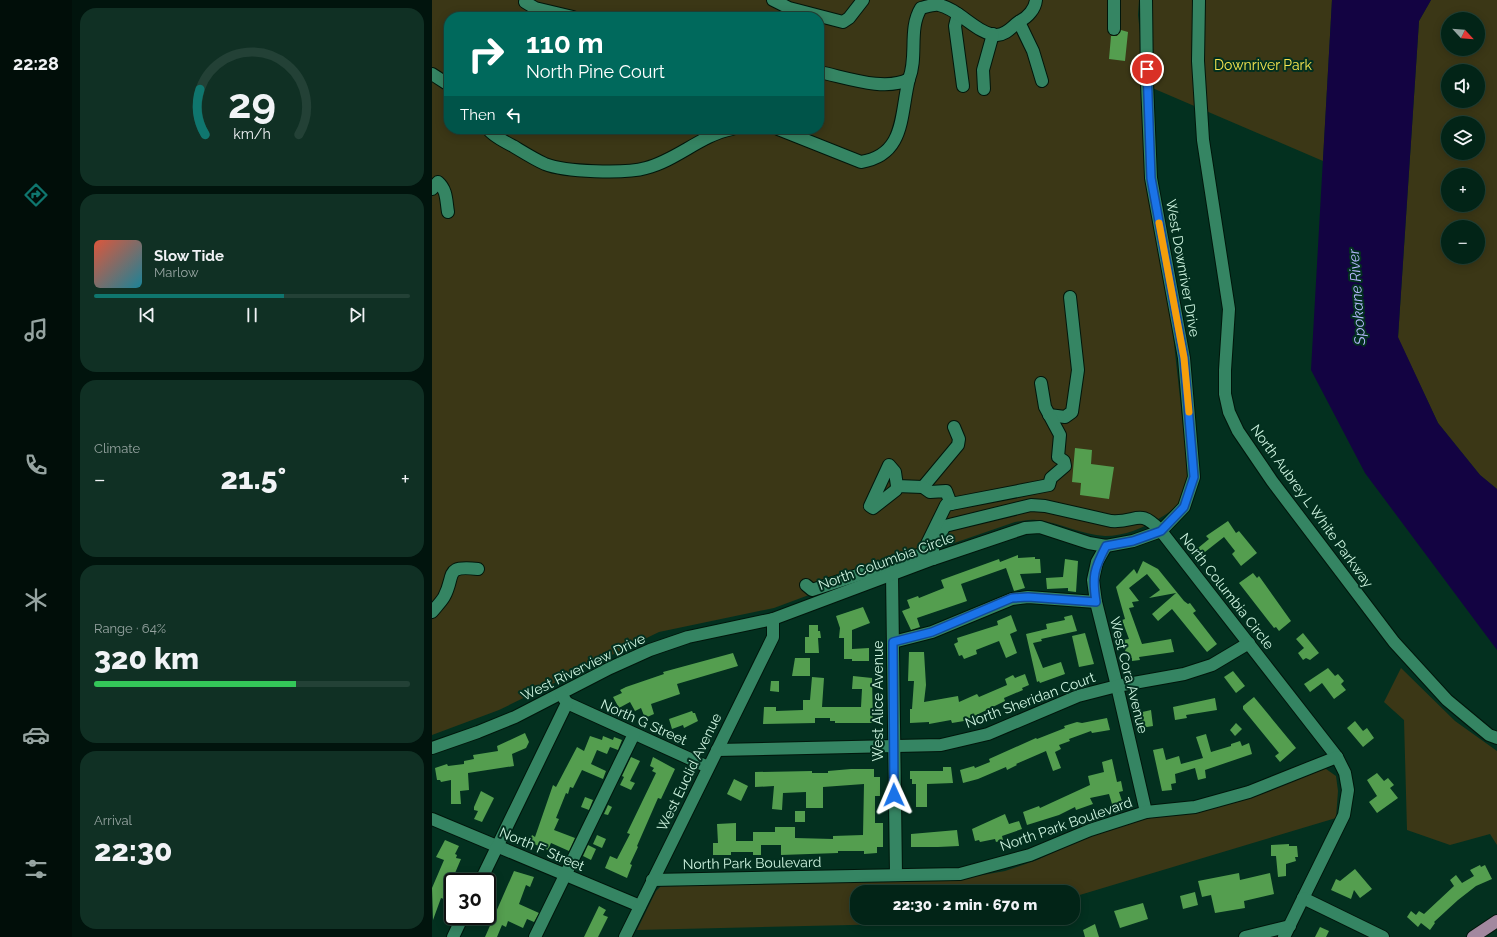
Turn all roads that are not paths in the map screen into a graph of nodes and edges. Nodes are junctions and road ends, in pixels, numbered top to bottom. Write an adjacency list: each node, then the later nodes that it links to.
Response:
1 (773, 0): 9 (street)
2 (863, 0): 11 (street)
3 (1036, 0): 12 (street)
4 (1114, 0): 13 (street)
5 (1146, 0): 34 (street, West Downriver Drive)
6 (1199, 0): 48 (street, North Aubrey L White Parkway)
7 (525, 2): 8 (street)
8 (552, 12)
9 (804, 12)
10 (958, 14): 14 (street); 17 (street); 20 (street)
11 (824, 17)
12 (1019, 22): 14 (street); 18 (street)
13 (1114, 29)
14 (993, 34): 21 (street)
15 (824, 73): 17 (street)
16 (432, 74): 19 (street)
17 (910, 79): 24 (street)
18 (1042, 81)
19 (444, 82)
20 (963, 86)
21 (984, 89)
22 (495, 134): 23 (street)
23 (718, 134)
24 (791, 134)
25 (435, 186): 26 (street)
26 (448, 212)
27 (1070, 297): 29 (street)
28 (1041, 383): 29 (street)
29 (1049, 415): 33 (street)
30 (954, 427): 32 (street)
31 (897, 486): 32 (street)
32 (923, 487): 33 (street)
33 (951, 504): 39 (street)
34 (1161, 531): 35 (street, North Columbia Circle); 36 (street); 44 (street, North Columbia Circle)
35 (1106, 546): 36 (street, North Columbia Circle); 40 (street, West Cora Avenue)
36 (933, 559): 38 (street, North Columbia Circle)
37 (478, 569): 41 (street)
38 (892, 574): 42 (street, North Columbia Circle); 43 (street, West Alice Avenue)
39 (806, 585)
40 (1096, 602): 43 (street); 45 (street, West Cora Avenue)
41 (432, 612)
42 (773, 619): 46 (street, West Riverview Drive); 51 (street, West Euclid Avenue)
43 (893, 642): 49 (street, West Alice Avenue)
44 (1249, 643): 45 (street, North Sheridan Court); 52 (street, North Columbia Circle)
45 (1117, 686): 49 (street, North Sheridan Court); 54 (street, West Cora Avenue)
46 (564, 699): 47 (street, North G Street); 50 (street, West Riverview Drive); 56 (street)
47 (634, 734): 53 (street, North G Street); 59 (street)
48 (1497, 738)
49 (893, 747): 51 (street, North Sheridan Court); 58 (street, West Alice Avenue)
50 (432, 748)
51 (717, 750): 53 (street, West Euclid Avenue)
52 (1337, 756): 54 (street, North Park Boulevard); 61 (street, North Columbia Circle)
53 (708, 767): 60 (street, West Euclid Avenue)
54 (1146, 812): 58 (street, North Park Boulevard)
55 (432, 819): 56 (street, North F Street)
56 (498, 846): 57 (street); 59 (street, North F Street)
57 (484, 873)
58 (896, 875): 60 (street, North Park Boulevard)
59 (565, 876): 62 (street, North F Street); 68 (street)
60 (652, 880): 62 (street, West Euclid Avenue)
61 (1303, 898): 65 (street); 66 (street)
62 (640, 906): 69 (street, West Euclid Avenue)
63 (1497, 921): 72 (main road)
64 (459, 925): 67 (street)
65 (1287, 932): 70 (street)
66 (1366, 933): 71 (street)
67 (453, 937)
68 (535, 937)
69 (625, 937)
70 (1245, 937)
71 (1383, 937)
72 (1473, 937)

